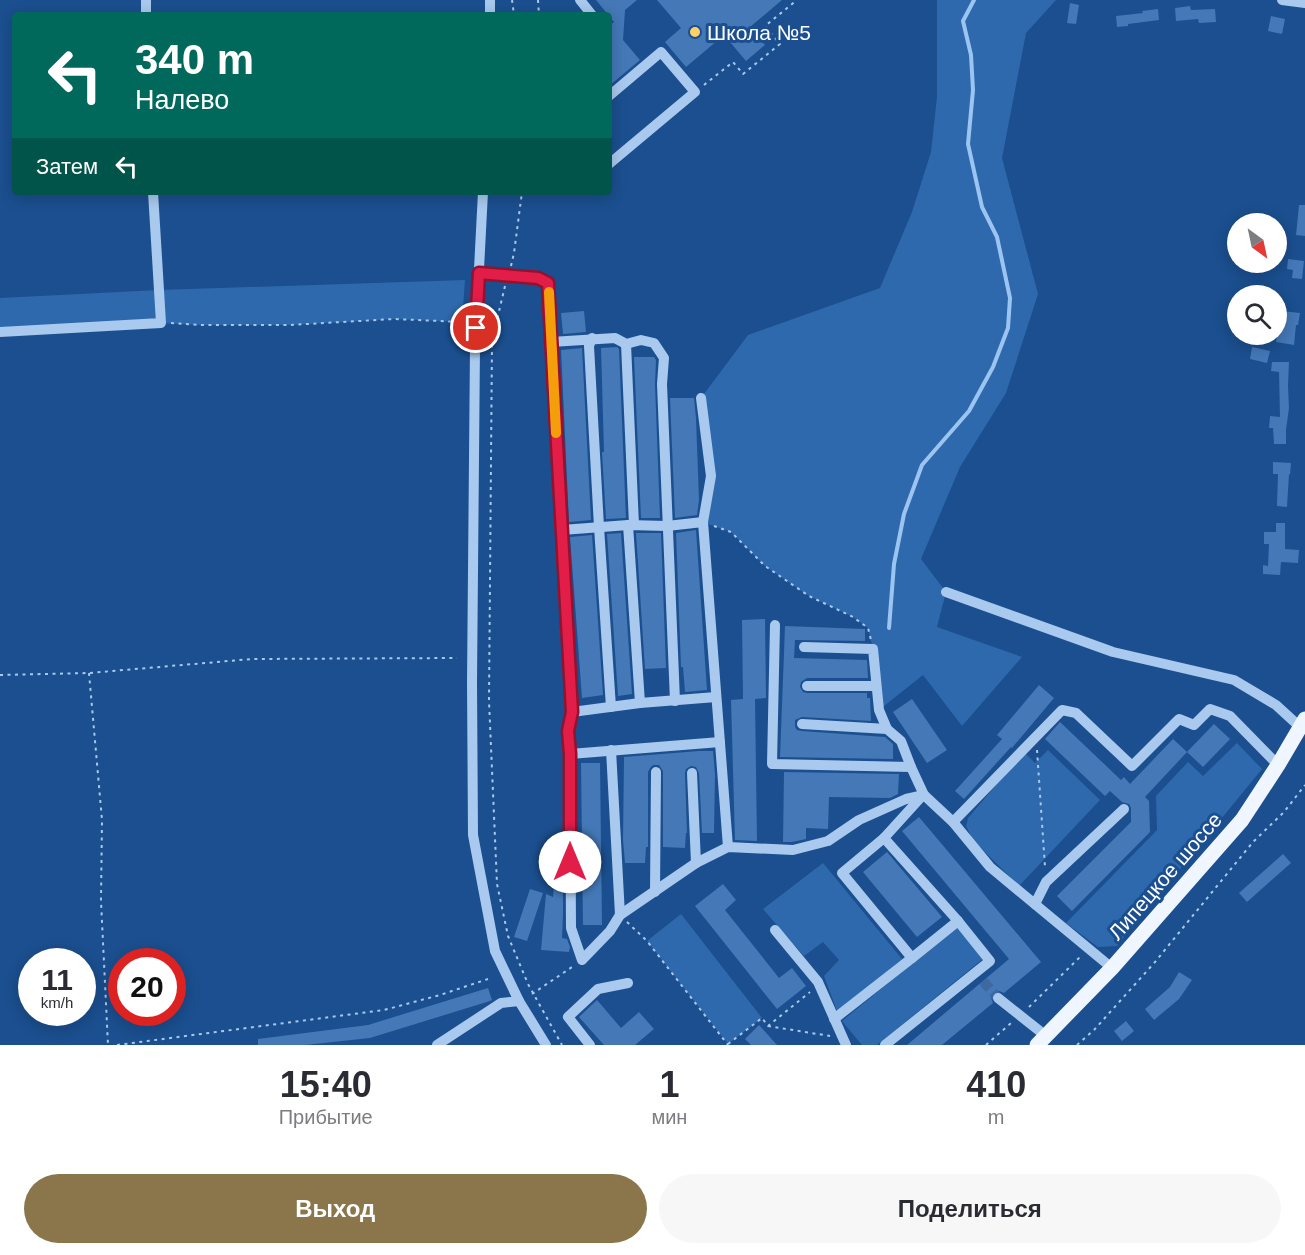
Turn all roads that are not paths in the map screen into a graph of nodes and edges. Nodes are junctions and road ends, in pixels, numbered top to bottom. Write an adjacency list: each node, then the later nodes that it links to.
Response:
1 (580, 0): 4 (street)
2 (1282, 0): 3 (street)
3 (1305, 3)
4 (590, 12)
5 (612, 93): 6 (street)
6 (612, 161)
7 (153, 195): 10 (street)
8 (483, 195): 9 (street)
9 (479, 273): 12 (street); 57 (street)
10 (0, 332)
11 (592, 338): 12 (street); 13 (street); 17 (street)
12 (550, 342): 19 (street)
13 (626, 344): 16 (street); 18 (street)
14 (701, 398): 15 (street)
15 (703, 522): 18 (street); 25 (street)
16 (631, 525): 17 (street); 18 (street); 27 (street)
17 (599, 526): 19 (street); 28 (street)
18 (667, 526): 26 (street)
19 (562, 530): 29 (street)
20 (946, 592): 30 (street)
21 (775, 626): 37 (street)
22 (804, 647): 24 (street)
23 (807, 686): 24 (street)
24 (876, 686): 32 (street)
25 (716, 697): 26 (street); 33 (street)
26 (675, 701): 27 (street)
27 (640, 703): 28 (street)
28 (611, 708): 29 (street)
29 (572, 712): 35 (street)
30 (1303, 723): 36 (main road, Липецкое шоссе)
31 (802, 724): 32 (street)
32 (887, 729): 37 (street)
33 (720, 742): 34 (street); 44 (street)
34 (611, 750): 35 (street); 48 (street)
35 (570, 754): 48 (street)
36 (1278, 765): 42 (street); 53 (main road, Липецкое шоссе)
37 (911, 768): 40 (street)
38 (656, 772): 46 (street)
39 (692, 773): 45 (street)
40 (924, 795): 42 (street); 43 (street); 44 (street)
41 (1124, 809): 47 (street)
42 (952, 822): 47 (street)
43 (884, 838): 49 (street); 51 (street)
44 (728, 847): 45 (street)
45 (696, 863): 46 (street)
46 (656, 891): 48 (street)
47 (1035, 904): 53 (street)
48 (620, 915)
49 (958, 921): 51 (street); 52 (street)
50 (775, 930): 58 (street)
51 (912, 958): 58 (street)
52 (982, 967): 54 (street); 64 (street)
53 (1112, 968): 59 (main road, Липецкое шоссе)
54 (983, 981)
55 (628, 983): 63 (street)
56 (998, 998): 59 (street)
57 (519, 1001): 61 (street); 62 (street)
58 (834, 1019): 60 (street)
59 (1041, 1041)
60 (844, 1042)
61 (437, 1045)
62 (546, 1045)
63 (590, 1045)
64 (885, 1045)

